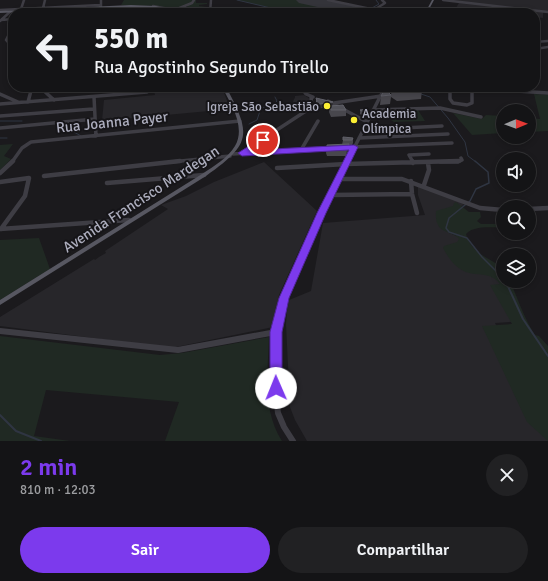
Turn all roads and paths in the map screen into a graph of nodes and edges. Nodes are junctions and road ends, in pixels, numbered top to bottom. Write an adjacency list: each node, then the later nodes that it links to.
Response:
1 (45, 0): 13 (street)
2 (62, 0): 12 (street)
3 (82, 0): 9 (street)
4 (101, 0): 10 (street)
5 (194, 0): 17 (street)
6 (328, 0): 18 (street)
7 (382, 0): 19 (street)
8 (443, 0): 20 (street)
9 (81, 5): 10 (street); 12 (street)
10 (100, 6): 11 (main road); 14 (main road)
11 (147, 6): 15 (main road); 16 (street)
12 (60, 7): 13 (street)
13 (42, 8)
14 (70, 8)
15 (156, 8)
16 (168, 8)
17 (181, 8)
18 (367, 8)
19 (374, 8)
20 (513, 8)
21 (8, 13): 22 (street)
22 (0, 20)
23 (31, 92): 41 (street)
24 (46, 92): 39 (street)
25 (147, 92): 35 (street)
26 (226, 92): 49 (main road, Avenida Francisco Mardegan)
27 (305, 92): 36 (street)
28 (383, 92): 34 (street)
29 (451, 92): 30 (street)
30 (472, 92)
31 (532, 92): 32 (street)
32 (548, 93)
33 (0, 94): 40 (street)
34 (381, 96): 42 (street); 45 (street)
35 (94, 97): 39 (street); 44 (street)
36 (311, 97): 37 (street); 63 (street)
37 (316, 98)
38 (321, 99): 42 (street)
39 (54, 100): 41 (street)
40 (20, 102): 41 (street); 43 (street)
41 (28, 102)
42 (334, 103): 51 (street)
43 (0, 104)
44 (93, 109): 46 (street); 48 (street)
45 (373, 110): 47 (street); 51 (street)
46 (0, 116)
47 (481, 117)
48 (95, 119): 53 (street); 56 (street)
49 (240, 121): 56 (street, Rua Joanna Payer); 65 (main road, Avenida Francisco Mardegan)
50 (318, 121): 62 (street)
51 (367, 122): 54 (street)
52 (442, 126): 54 (street)
53 (0, 128)
54 (363, 130): 57 (street)
55 (448, 134): 57 (street)
56 (96, 136): 71 (street, Rua Joanna Payer)
57 (359, 138): 59 (street)
58 (452, 143): 59 (street)
59 (354, 147): 61 (street); 69 (street)
60 (339, 148): 62 (street)
61 (346, 148)
62 (301, 150): 63 (street)
63 (242, 153): 65 (street)
64 (429, 154): 67 (street)
65 (232, 155): 72 (main road, Avenida Francisco Mardegan); 73 (street)
66 (461, 158): 68 (street)
67 (413, 163): 68 (street); 69 (street)
68 (428, 163): 78 (street)
69 (346, 164): 70 (street); 74 (street)
70 (277, 168)
71 (0, 173)
72 (204, 175): 77 (street); 86 (main road, Avenida Francisco Mardegan)
73 (44, 176)
74 (339, 179): 75 (street); 81 (street)
75 (411, 181): 78 (street); 80 (street)
76 (0, 182): 79 (street); 87 (street)
77 (107, 183)
78 (424, 186): 83 (street)
79 (0, 187)
80 (412, 194): 81 (street); 85 (street)
81 (331, 195): 90 (street)
82 (548, 208): 84 (street)
83 (496, 209)
84 (536, 209)
85 (417, 213)
86 (130, 220): 87 (street); 88 (main road, Avenida Francisco Mardegan)
87 (0, 229)
88 (0, 302)
89 (0, 331): 90 (street)
90 (276, 332): 91 (street)
91 (294, 441)

